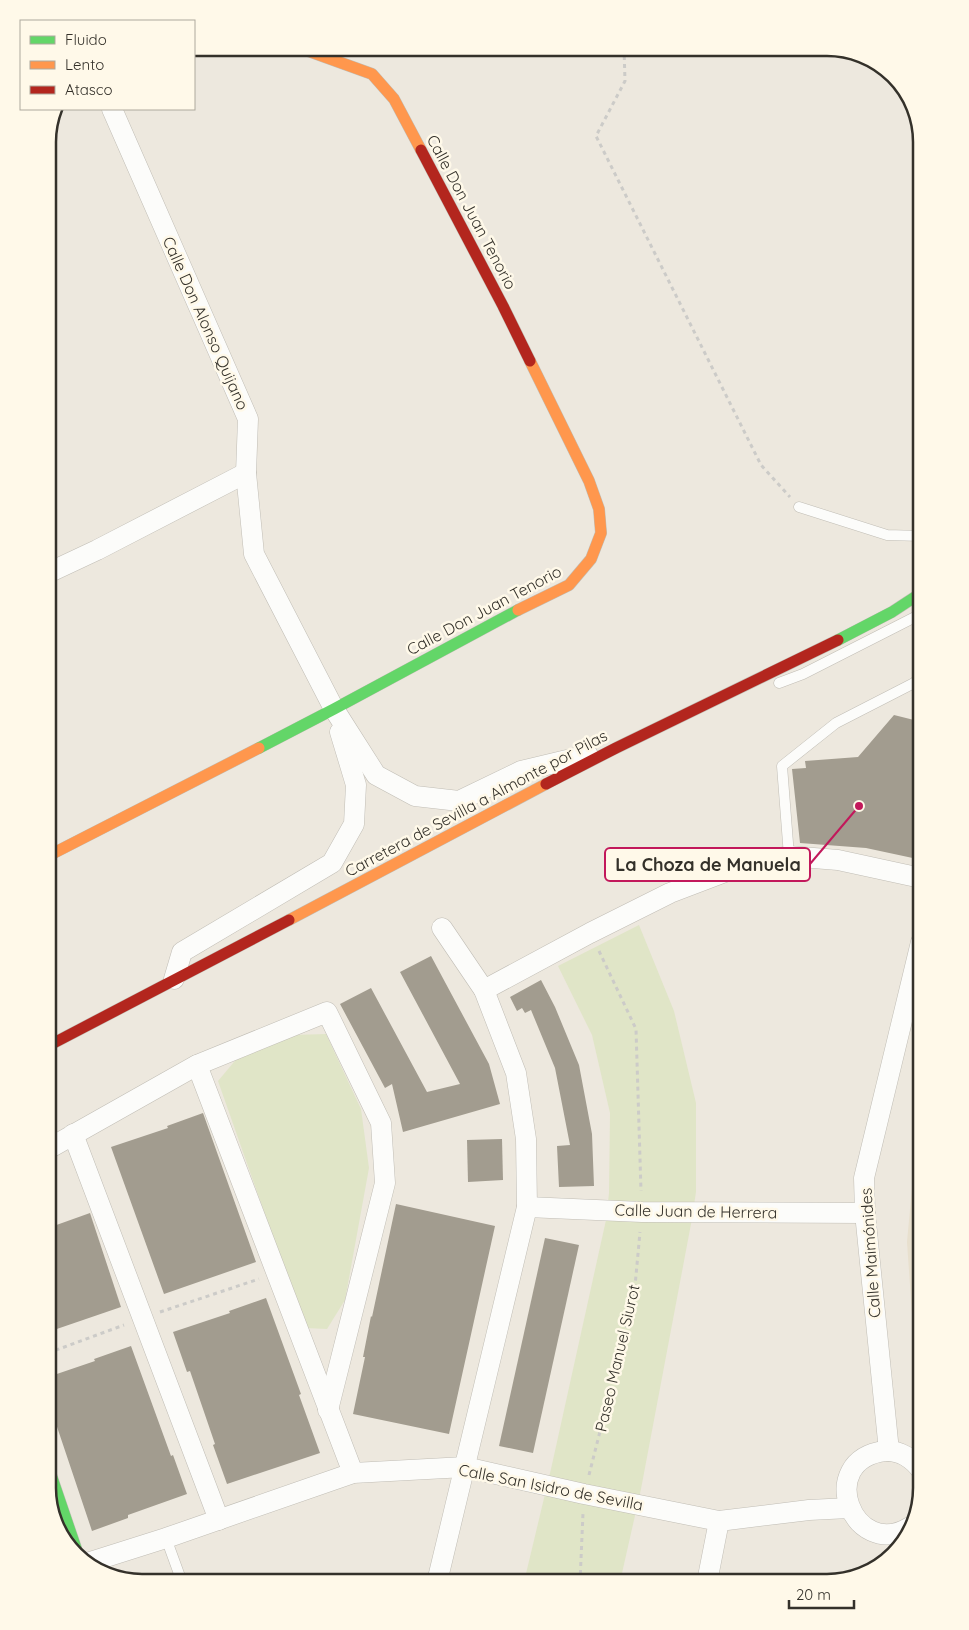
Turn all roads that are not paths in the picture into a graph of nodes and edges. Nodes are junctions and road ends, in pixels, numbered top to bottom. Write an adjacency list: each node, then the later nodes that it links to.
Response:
1 (322, 56): 10 (street, Calle Don Juan Tenorio)
2 (112, 110): 3 (street, Calle Don Alonso Quijano)
3 (246, 473): 6 (street); 10 (street, Calle Don Alonso Quijano)
4 (799, 507): 5 (lane)
5 (913, 536)
6 (56, 569)
7 (913, 599): 11 (street, Carretera de Sevilla a Almonte por Pilas)
8 (913, 619): 11 (lane)
9 (913, 684): 14 (lane)
10 (334, 709): 12 (street); 13 (street, Calle Don Juan Tenorio); 17 (street)
11 (656, 728): 12 (street, Carretera de Sevilla a Almonte por Pilas)
12 (616, 748): 17 (street, Carretera de Sevilla a Almonte por Pilas)
13 (56, 852)
14 (789, 856): 15 (street); 19 (street)
15 (913, 876)
16 (442, 928): 19 (street)
17 (174, 979): 20 (street, Carretera de Sevilla a Almonte por Pilas)
18 (913, 979): 25 (street, Calle Maimónides)
19 (484, 990): 24 (street)
20 (56, 1042)
21 (197, 1065): 22 (street); 26 (street); 26 (street)
22 (73, 1134): 23 (street); 33 (street)
23 (56, 1144)
24 (527, 1207): 25 (street, Calle Juan de Herrera); 29 (street)
25 (865, 1213): 27 (street, Calle Maimónides)
26 (328, 1410): 30 (street)
27 (889, 1451): 28 (street); 32 (street)
28 (913, 1461)
29 (465, 1467): 30 (street, Calle San Isidro de Sevilla); 34 (street, Calle San Isidro de Sevilla); 40 (street)
30 (353, 1473): 33 (street, Calle San Isidro de Sevilla)
31 (56, 1490): 36 (street)
32 (849, 1508): 34 (street, Calle San Isidro de Sevilla); 35 (street)
33 (218, 1520): 37 (street, Calle San Isidro de Sevilla)
34 (719, 1520): 41 (street)
35 (902, 1530)
36 (73, 1538)
37 (166, 1538): 38 (street, Calle San Isidro de Sevilla); 39 (lane)
38 (96, 1560)
39 (179, 1574)
40 (439, 1574)
41 (709, 1574)

